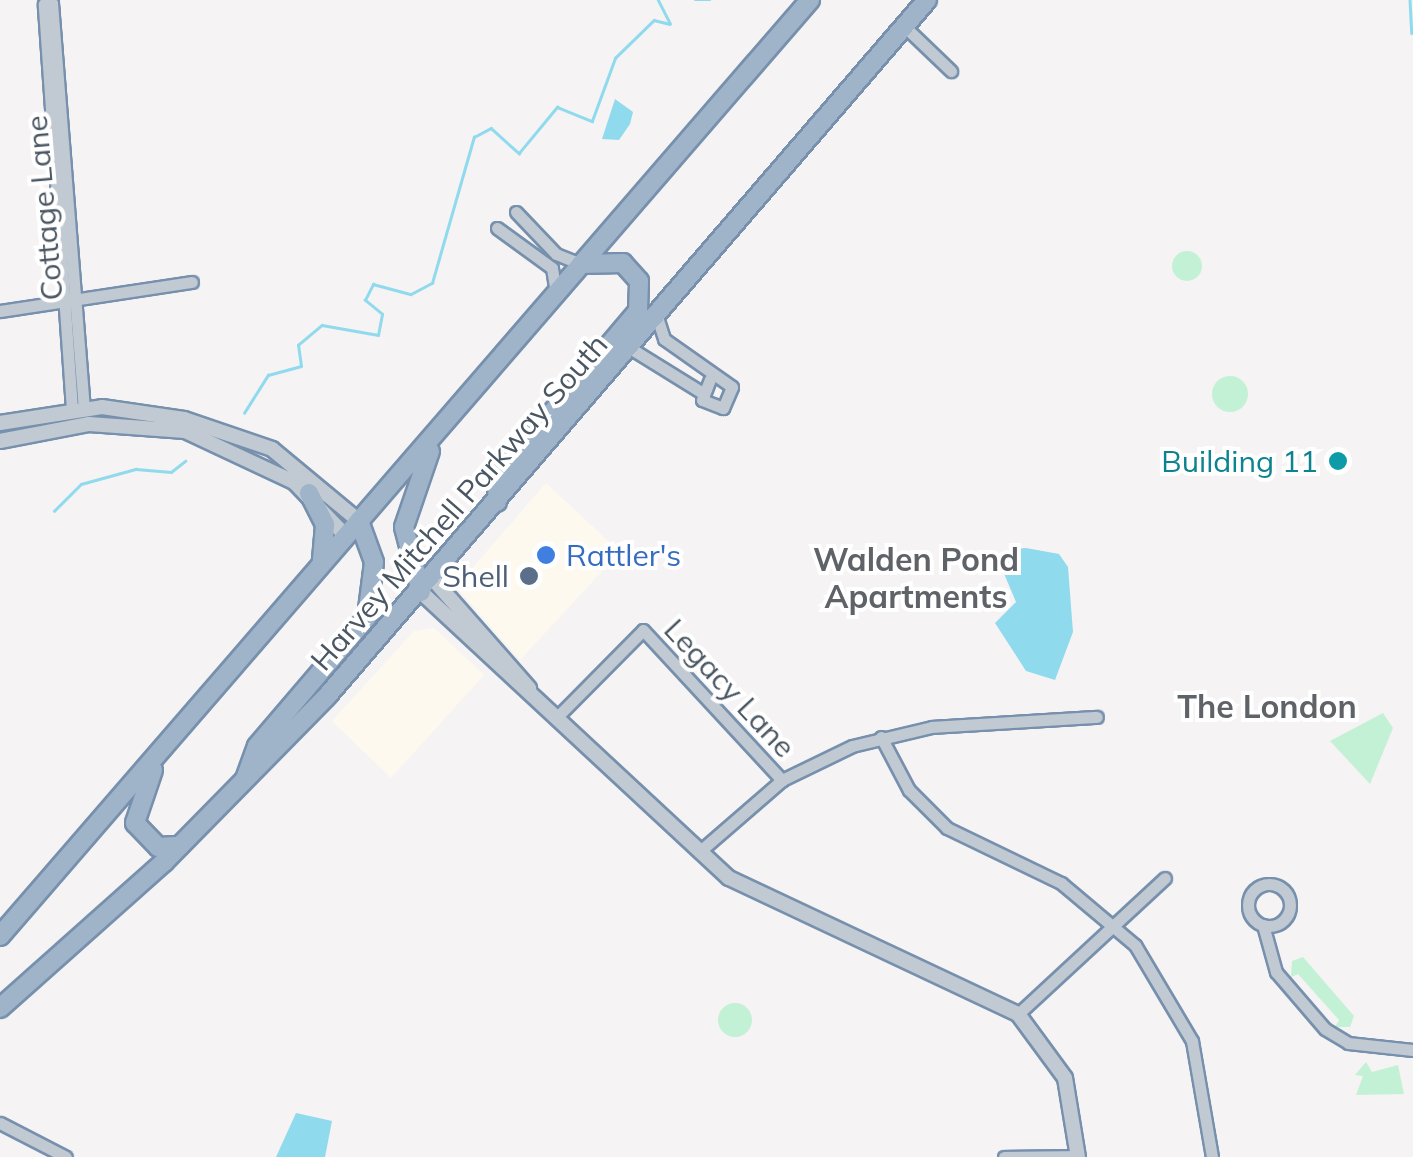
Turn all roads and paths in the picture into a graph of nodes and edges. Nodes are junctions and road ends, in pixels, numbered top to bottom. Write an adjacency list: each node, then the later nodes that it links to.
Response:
1 (810, 0): 8 (highway, Harvey Mitchell Parkway South)
2 (927, 0): 4 (highway, Harvey Mitchell Parkway South)
3 (48, 4): 11 (street, Cottage Lane)
4 (902, 24): 5 (street); 13 (highway, Harvey Mitchell Parkway South)
5 (951, 71)
6 (516, 212): 8 (street)
7 (496, 228): 10 (street)
8 (581, 264): 10 (highway, Harvey Mitchell Parkway South); 22 (highway)
9 (192, 282): 11 (street)
10 (556, 292): 18 (highway, Harvey Mitchell Parkway South)
11 (70, 296): 12 (street); 17 (street, Cottage Lane)
12 (0, 311)
13 (657, 317): 14 (highway, Harvey Mitchell Parkway South); 15 (street)
14 (630, 348): 16 (street); 22 (highway, Harvey Mitchell Parkway South)
15 (710, 379): 16 (street); 16 (street)
16 (700, 392)
17 (78, 408): 19 (street); 23 (street)
18 (451, 414): 23 (highway, Harvey Mitchell Parkway South); 26 (highway)
19 (0, 422)
20 (0, 441): 21 (street)
21 (309, 493): 24 (street); 25 (highway)
22 (497, 502): 26 (highway, Harvey Mitchell Parkway South)
23 (359, 520): 24 (highway, Harvey Mitchell Parkway South); 32 (highway)
24 (346, 536): 25 (highway, Harvey Mitchell Parkway South)
25 (322, 564): 30 (highway, Harvey Mitchell Parkway South)
26 (426, 585): 27 (street); 32 (highway, Harvey Mitchell Parkway South)
27 (557, 717): 31 (street, Legacy Lane); 34 (street)
28 (1097, 717): 29 (street)
29 (882, 737): 31 (street); 36 (street)
30 (164, 746): 33 (highway); 38 (highway, Harvey Mitchell Parkway South)
31 (782, 780): 34 (street)
32 (243, 784): 33 (highway, Harvey Mitchell Parkway South)
33 (180, 846): 39 (highway, Harvey Mitchell Parkway South)
34 (699, 852): 40 (street)
35 (1165, 878): 36 (street)
36 (1113, 921): 40 (street); 46 (street)
37 (1263, 925): 41 (street)
38 (0, 936)
39 (0, 1008)
40 (1018, 1014): 43 (street)
41 (1413, 1050)
42 (0, 1124): 44 (street)
43 (1078, 1156): 45 (street)
44 (66, 1157)
45 (1004, 1157)
46 (1212, 1157)

